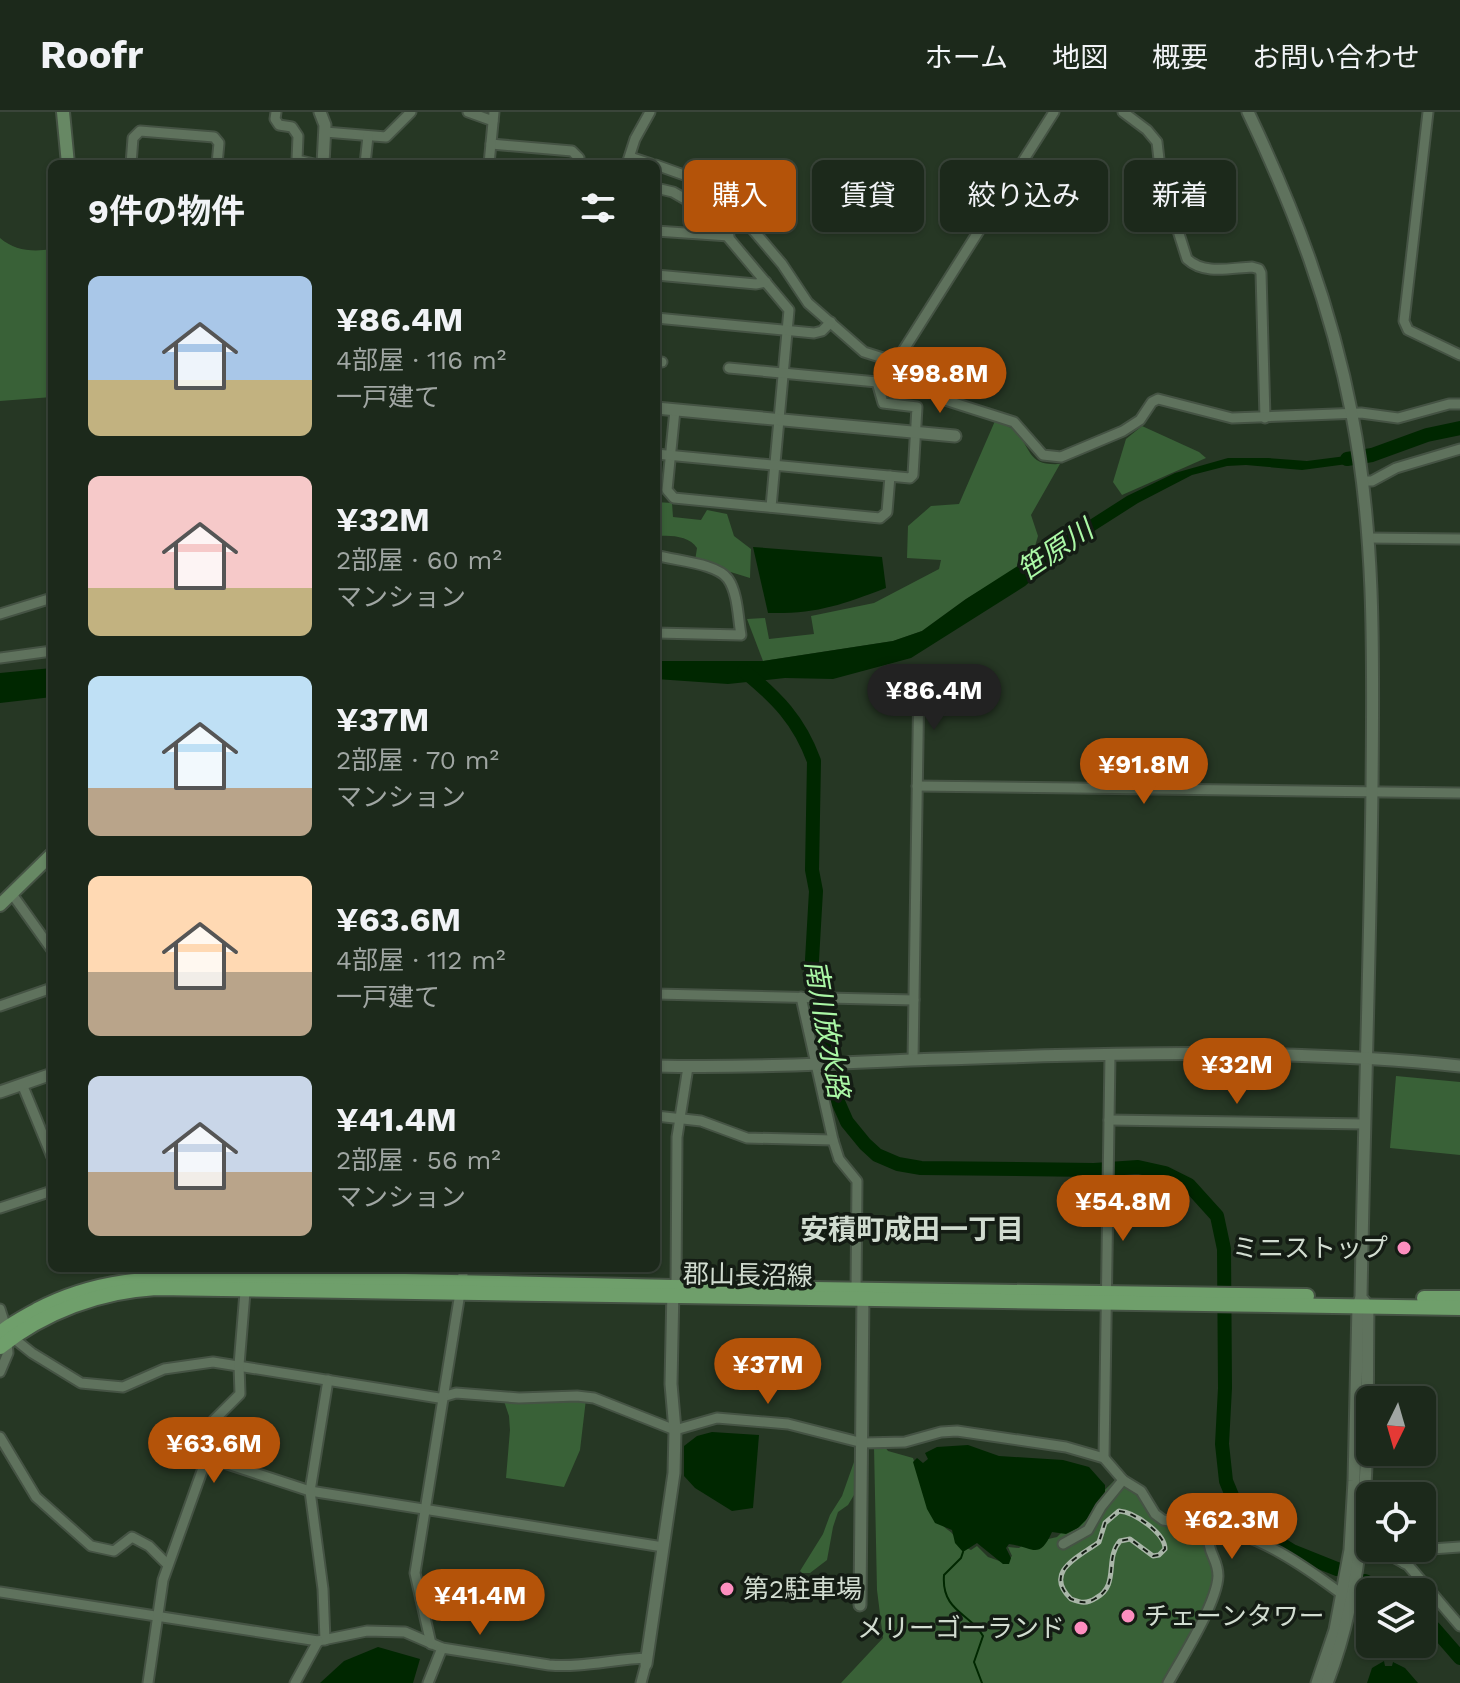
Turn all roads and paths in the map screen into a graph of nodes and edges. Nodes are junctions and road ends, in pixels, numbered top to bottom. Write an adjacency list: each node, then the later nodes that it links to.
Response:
1 (63, 112): 15 (main road)
2 (276, 112): 18 (street)
3 (320, 112): 12 (street)
4 (411, 112): 13 (street)
5 (468, 112): 11 (street)
6 (650, 112): 23 (street)
7 (1054, 112): 34 (street)
8 (1123, 112): 41 (street)
9 (1248, 112): 40 (street)
10 (1428, 112): 33 (street)
11 (493, 117): 14 (street)
12 (325, 132): 13 (street); 19 (street)
13 (368, 136): 20 (street)
14 (491, 144): 21 (street); 22 (street)
15 (68, 160)
16 (131, 160): 17 (street)
17 (217, 160)
18 (297, 160)
19 (323, 160)
20 (365, 160)
21 (489, 160)
22 (578, 160)
23 (629, 160)
24 (660, 167): 31 (street)
25 (660, 189): 27 (street)
26 (660, 231): 27 (street)
27 (729, 236): 29 (street)
28 (660, 275): 29 (street)
29 (766, 282): 32 (street)
30 (660, 318): 32 (street)
31 (831, 322): 32 (street); 34 (street)
32 (787, 330): 36 (street)
33 (1460, 355)
34 (896, 362): 41 (street)
35 (729, 368): 36 (street)
36 (783, 373): 42 (street); 43 (street)
37 (1460, 404): 40 (street)
38 (660, 408): 39 (street)
39 (675, 410): 42 (street); 47 (street)
40 (1352, 413): 41 (street); 50 (street)
41 (1265, 418)
42 (779, 420): 43 (street); 48 (street)
43 (916, 432): 44 (street); 49 (street)
44 (955, 436)
45 (1460, 449): 50 (street)
46 (660, 454): 47 (street)
47 (670, 455): 48 (street); 51 (street)
48 (775, 465): 49 (street); 51 (street)
49 (890, 476): 51 (street)
50 (1363, 481): 52 (street)
51 (771, 507)
52 (1368, 538): 53 (street); 62 (street)
53 (1460, 539)
54 (660, 556): 57 (street)
55 (48, 599): 56 (street)
56 (0, 614)
57 (660, 633)
58 (48, 652): 59 (street)
59 (0, 658)
60 (919, 677): 61 (street)
61 (917, 786): 62 (street); 71 (street)
62 (1372, 792): 63 (street); 74 (street)
63 (1460, 793)
64 (48, 858): 65 (main road)
65 (12, 894): 66 (main road); 67 (street)
66 (0, 905)
67 (48, 944)
68 (48, 989): 72 (street)
69 (660, 994): 70 (street)
70 (801, 997): 71 (street); 76 (street)
71 (914, 1000): 75 (street)
72 (0, 1006)
73 (1110, 1054): 74 (street); 75 (street); 85 (street)
74 (1366, 1056): 78 (street); 86 (street)
75 (913, 1060): 76 (street)
76 (816, 1064): 79 (street); 87 (street)
77 (660, 1066): 79 (street)
78 (1460, 1066)
79 (688, 1067): 84 (street)
80 (48, 1075): 81 (street)
81 (22, 1084): 82 (street); 88 (street)
82 (0, 1092)
83 (660, 1116): 84 (street)
84 (680, 1118): 87 (street); 94 (street)
85 (1109, 1120): 86 (street); 96 (street)
86 (1364, 1124): 98 (street)
87 (833, 1140): 95 (street)
88 (48, 1147)
89 (48, 1192): 90 (street)
90 (0, 1208)
91 (247, 1278): 92 (main road, 郡山長沼線); 101 (main road, 郡山長沼線); 102 (street)
92 (340, 1280): 93 (main road, 郡山長沼線)
93 (462, 1281): 94 (main road, 郡山長沼線); 105 (street)
94 (674, 1290): 95 (main road, 郡山長沼線); 106 (street)
95 (861, 1294): 96 (main road, 郡山長沼線); 108 (street)
96 (1106, 1297): 98 (main road, 郡山長沼線); 110 (street)
97 (1460, 1298): 98 (main road, 郡山長沼線)
98 (1362, 1303): 99 (main road, 郡山長沼線); 112 (street); 122 (street)
99 (1460, 1308)
100 (0, 1309): 101 (street)
101 (5, 1337): 102 (street); 103 (street)
102 (239, 1365): 104 (street); 109 (street)
103 (0, 1372)
104 (328, 1380): 105 (street); 113 (street)
105 (445, 1397): 106 (street); 114 (street)
106 (675, 1430): 108 (street); 117 (street)
107 (0, 1437): 121 (street)
108 (863, 1443): 110 (street); 125 (street)
109 (206, 1457): 113 (street); 121 (street)
110 (1104, 1458): 111 (street)
111 (1123, 1480): 115 (street); 116 (street)
112 (1365, 1482)
113 (310, 1491): 114 (street); 128 (street)
114 (426, 1509): 117 (street); 129 (street)
115 (1210, 1528): 123 (street); 136 (street)
116 (1063, 1544)
117 (663, 1547): 131 (street)
118 (1460, 1547): 120 (street)
119 (1356, 1559): 122 (street)
120 (1404, 1563): 127 (street)
121 (167, 1564): 126 (street)
122 (1353, 1566): 123 (street)
123 (1347, 1590): 137 (street); 138 (street)
124 (0, 1592): 126 (street)
125 (860, 1605)
126 (158, 1617): 128 (street); 132 (street)
127 (1460, 1626)
128 (322, 1641): 129 (street); 133 (street)
129 (431, 1644): 130 (street)
130 (442, 1648): 131 (street); 134 (street)
131 (647, 1661): 135 (street)
132 (148, 1683)
133 (295, 1683)
134 (428, 1683)
135 (641, 1683)
136 (1168, 1683)
137 (1317, 1683)
138 (1327, 1683)

